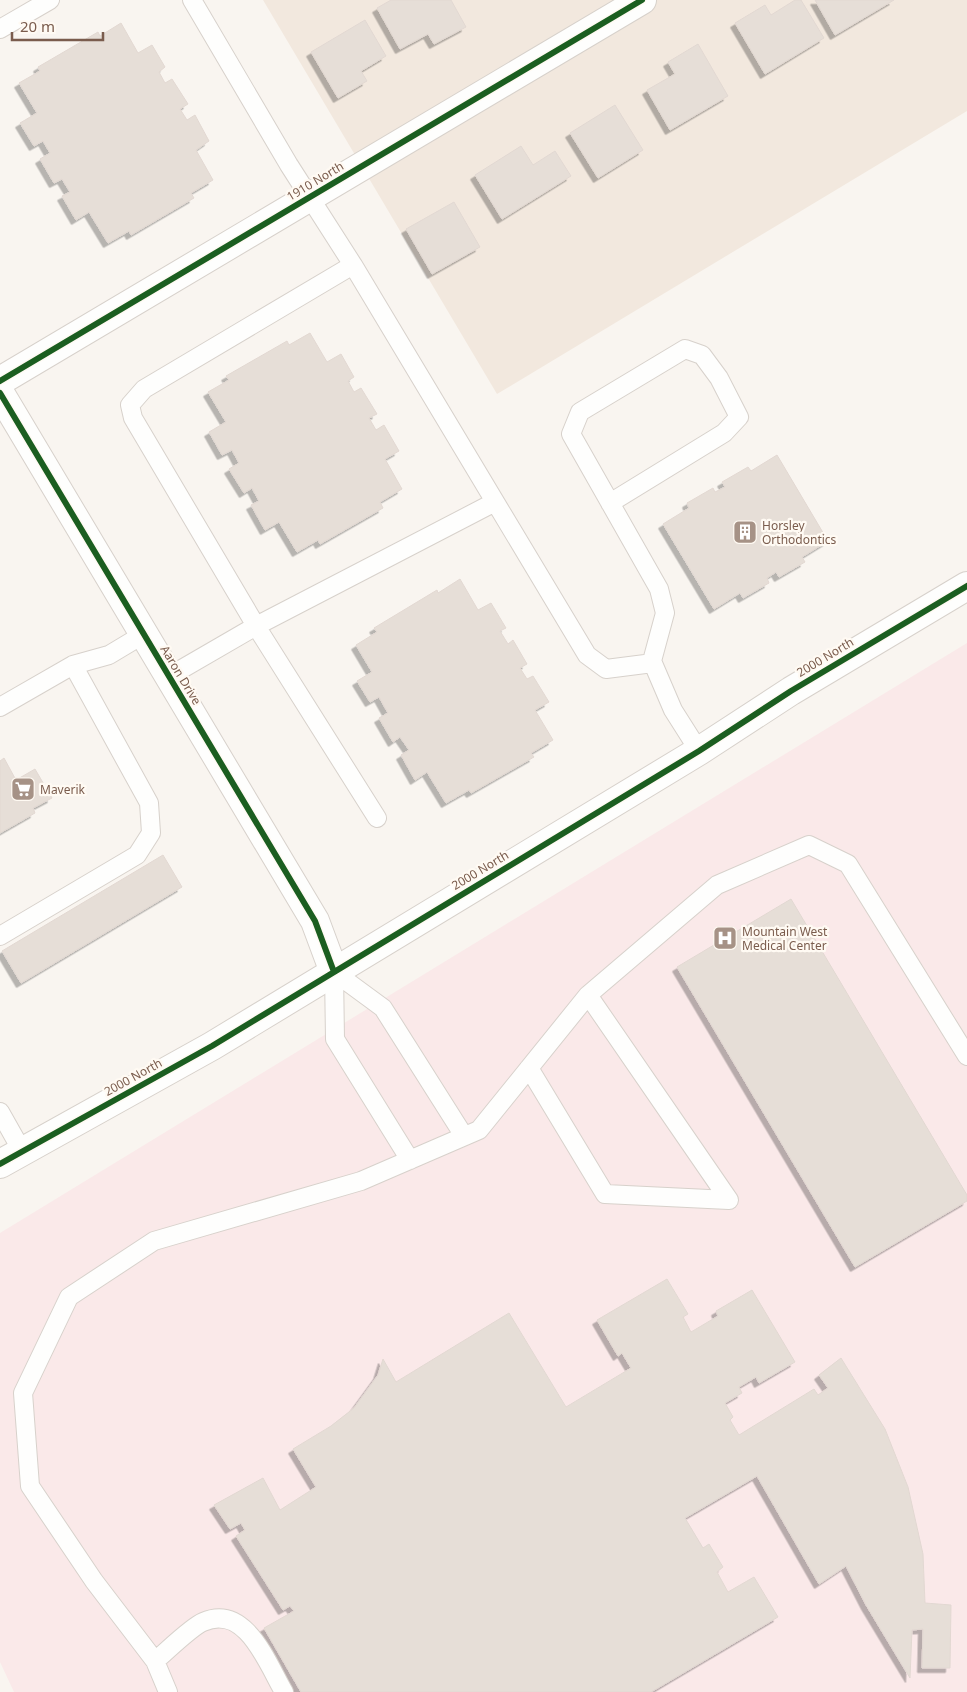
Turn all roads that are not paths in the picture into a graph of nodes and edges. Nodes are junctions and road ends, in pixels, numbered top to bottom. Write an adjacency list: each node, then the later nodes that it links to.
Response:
1 (50, 0): 4 (lane)
2 (192, 0): 5 (lane)
3 (642, 0): 5 (street, 1910 North)
4 (0, 30)
5 (310, 197): 6 (lane); 7 (street, 1910 North)
6 (353, 265): 9 (lane); 12 (lane)
7 (0, 381)
8 (0, 393): 13 (street, Aaron Drive)
9 (495, 502): 12 (lane); 14 (lane)
10 (610, 503): 10 (lane); 14 (lane)
11 (967, 586): 18 (street, 2000 North)
12 (256, 626): 16 (lane); 19 (lane)
13 (144, 634): 15 (lane); 16 (street, Aaron Drive)
14 (653, 663): 18 (lane)
15 (73, 665): 17 (lane); 20 (lane)
16 (168, 677): 21 (street, Aaron Drive)
17 (0, 707)
18 (699, 752): 21 (street, 2000 North)
19 (377, 818)
20 (0, 936)
21 (334, 972): 26 (lane); 27 (street, 2000 North); 28 (lane)
22 (588, 995): 23 (lane); 24 (lane); 24 (lane)
23 (967, 1056)
24 (529, 1068): 26 (lane)
25 (0, 1112): 27 (lane)
26 (464, 1136): 28 (lane)
27 (11, 1158)
28 (410, 1160): 29 (lane)
29 (155, 1662): 30 (lane); 31 (lane)
30 (168, 1692)
31 (284, 1692)

